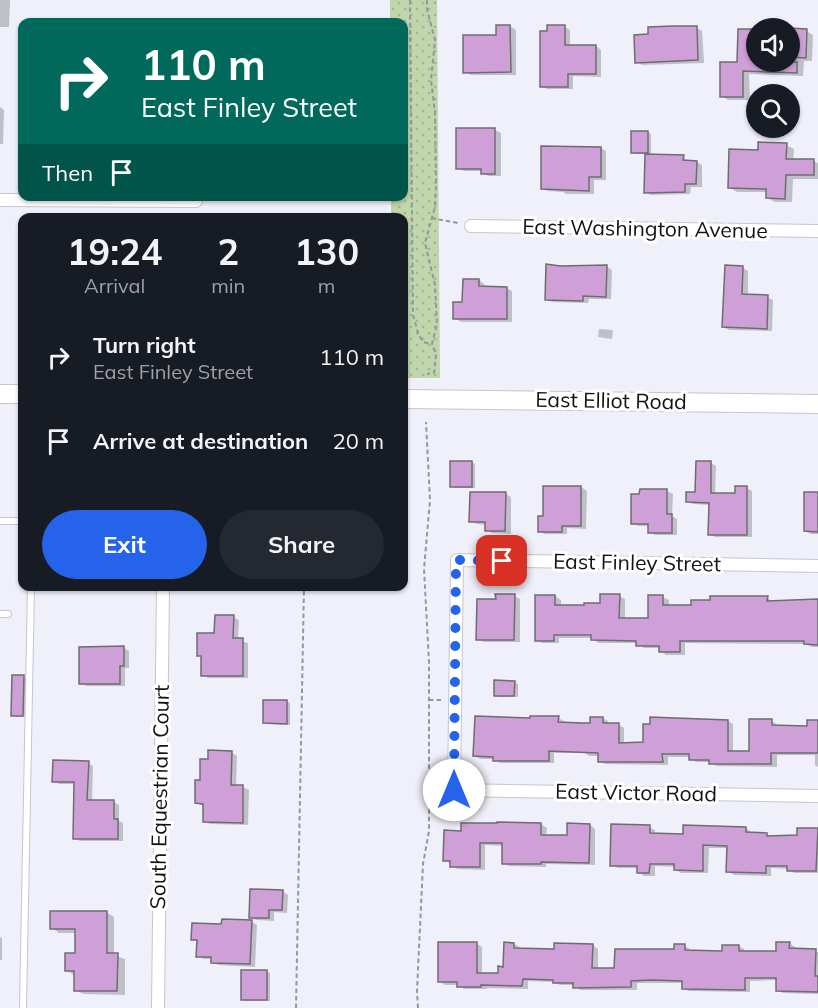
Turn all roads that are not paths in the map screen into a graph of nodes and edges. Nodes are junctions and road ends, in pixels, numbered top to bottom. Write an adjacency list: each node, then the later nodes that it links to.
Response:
1 (0, 200): 2 (street)
2 (18, 200)
3 (471, 226): 4 (street, East Washington Avenue)
4 (818, 231)
5 (0, 394): 6 (main road)
6 (18, 394)
7 (408, 399): 8 (main road, East Elliot Road)
8 (818, 404)
9 (0, 521): 10 (lane)
10 (18, 521)
11 (818, 566): 16 (street, East Finley Street)
12 (31, 591): 18 (lane)
13 (163, 591): 19 (street, South Equestrian Court)
14 (0, 614): 15 (lane)
15 (8, 614)
16 (454, 790): 17 (street, East Victor Road)
17 (818, 796)
18 (23, 1008)
19 (158, 1008)

